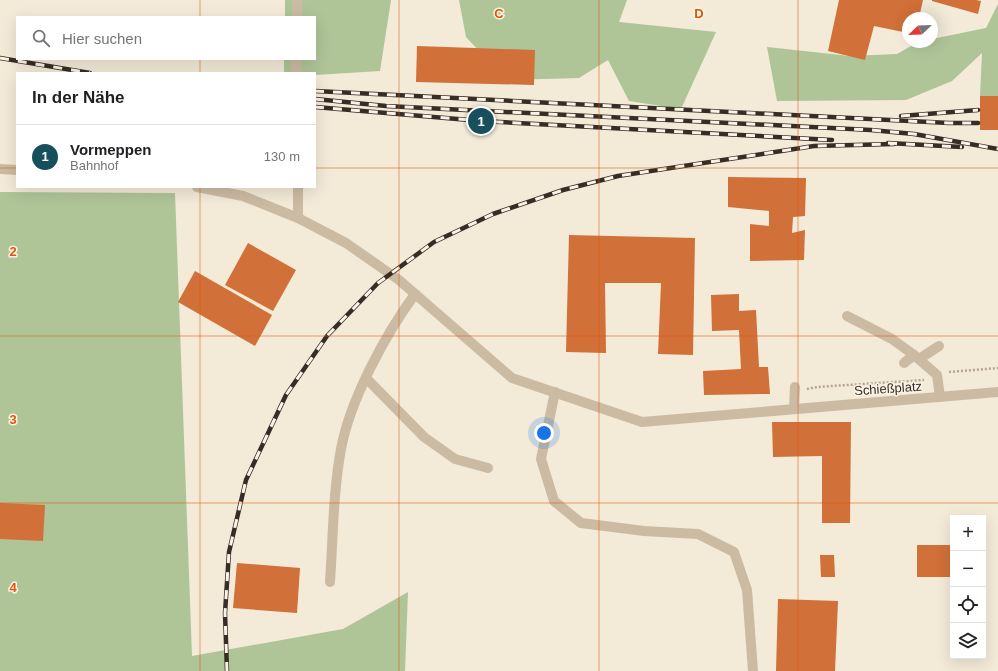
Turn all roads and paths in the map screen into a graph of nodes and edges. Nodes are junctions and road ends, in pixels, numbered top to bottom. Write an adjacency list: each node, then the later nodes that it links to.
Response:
1 (297, 0): 2 (street)
2 (297, 16)
3 (296, 60): 4 (street)
4 (296, 72)
5 (0, 170): 6 (street)
6 (16, 170)
7 (202, 188): 9 (street, Schießplatz)
8 (298, 188): 9 (street)
9 (298, 218): 10 (street, Schießplatz)
10 (415, 294): 16 (street); 19 (street, Schießplatz)
11 (847, 316): 13 (street)
12 (938, 346): 13 (street)
13 (916, 357): 14 (street); 17 (street)
14 (904, 363)
15 (998, 368): 17 (path)
16 (366, 378): 23 (street); 24 (street)
17 (938, 379): 18 (path); 21 (street)
18 (795, 390): 22 (street)
19 (555, 392): 22 (street, Schießplatz); 25 (street)
20 (998, 392): 21 (street, Schießplatz)
21 (940, 397): 22 (street, Schießplatz)
22 (794, 408)
23 (488, 468)
24 (330, 582)
25 (753, 671)

